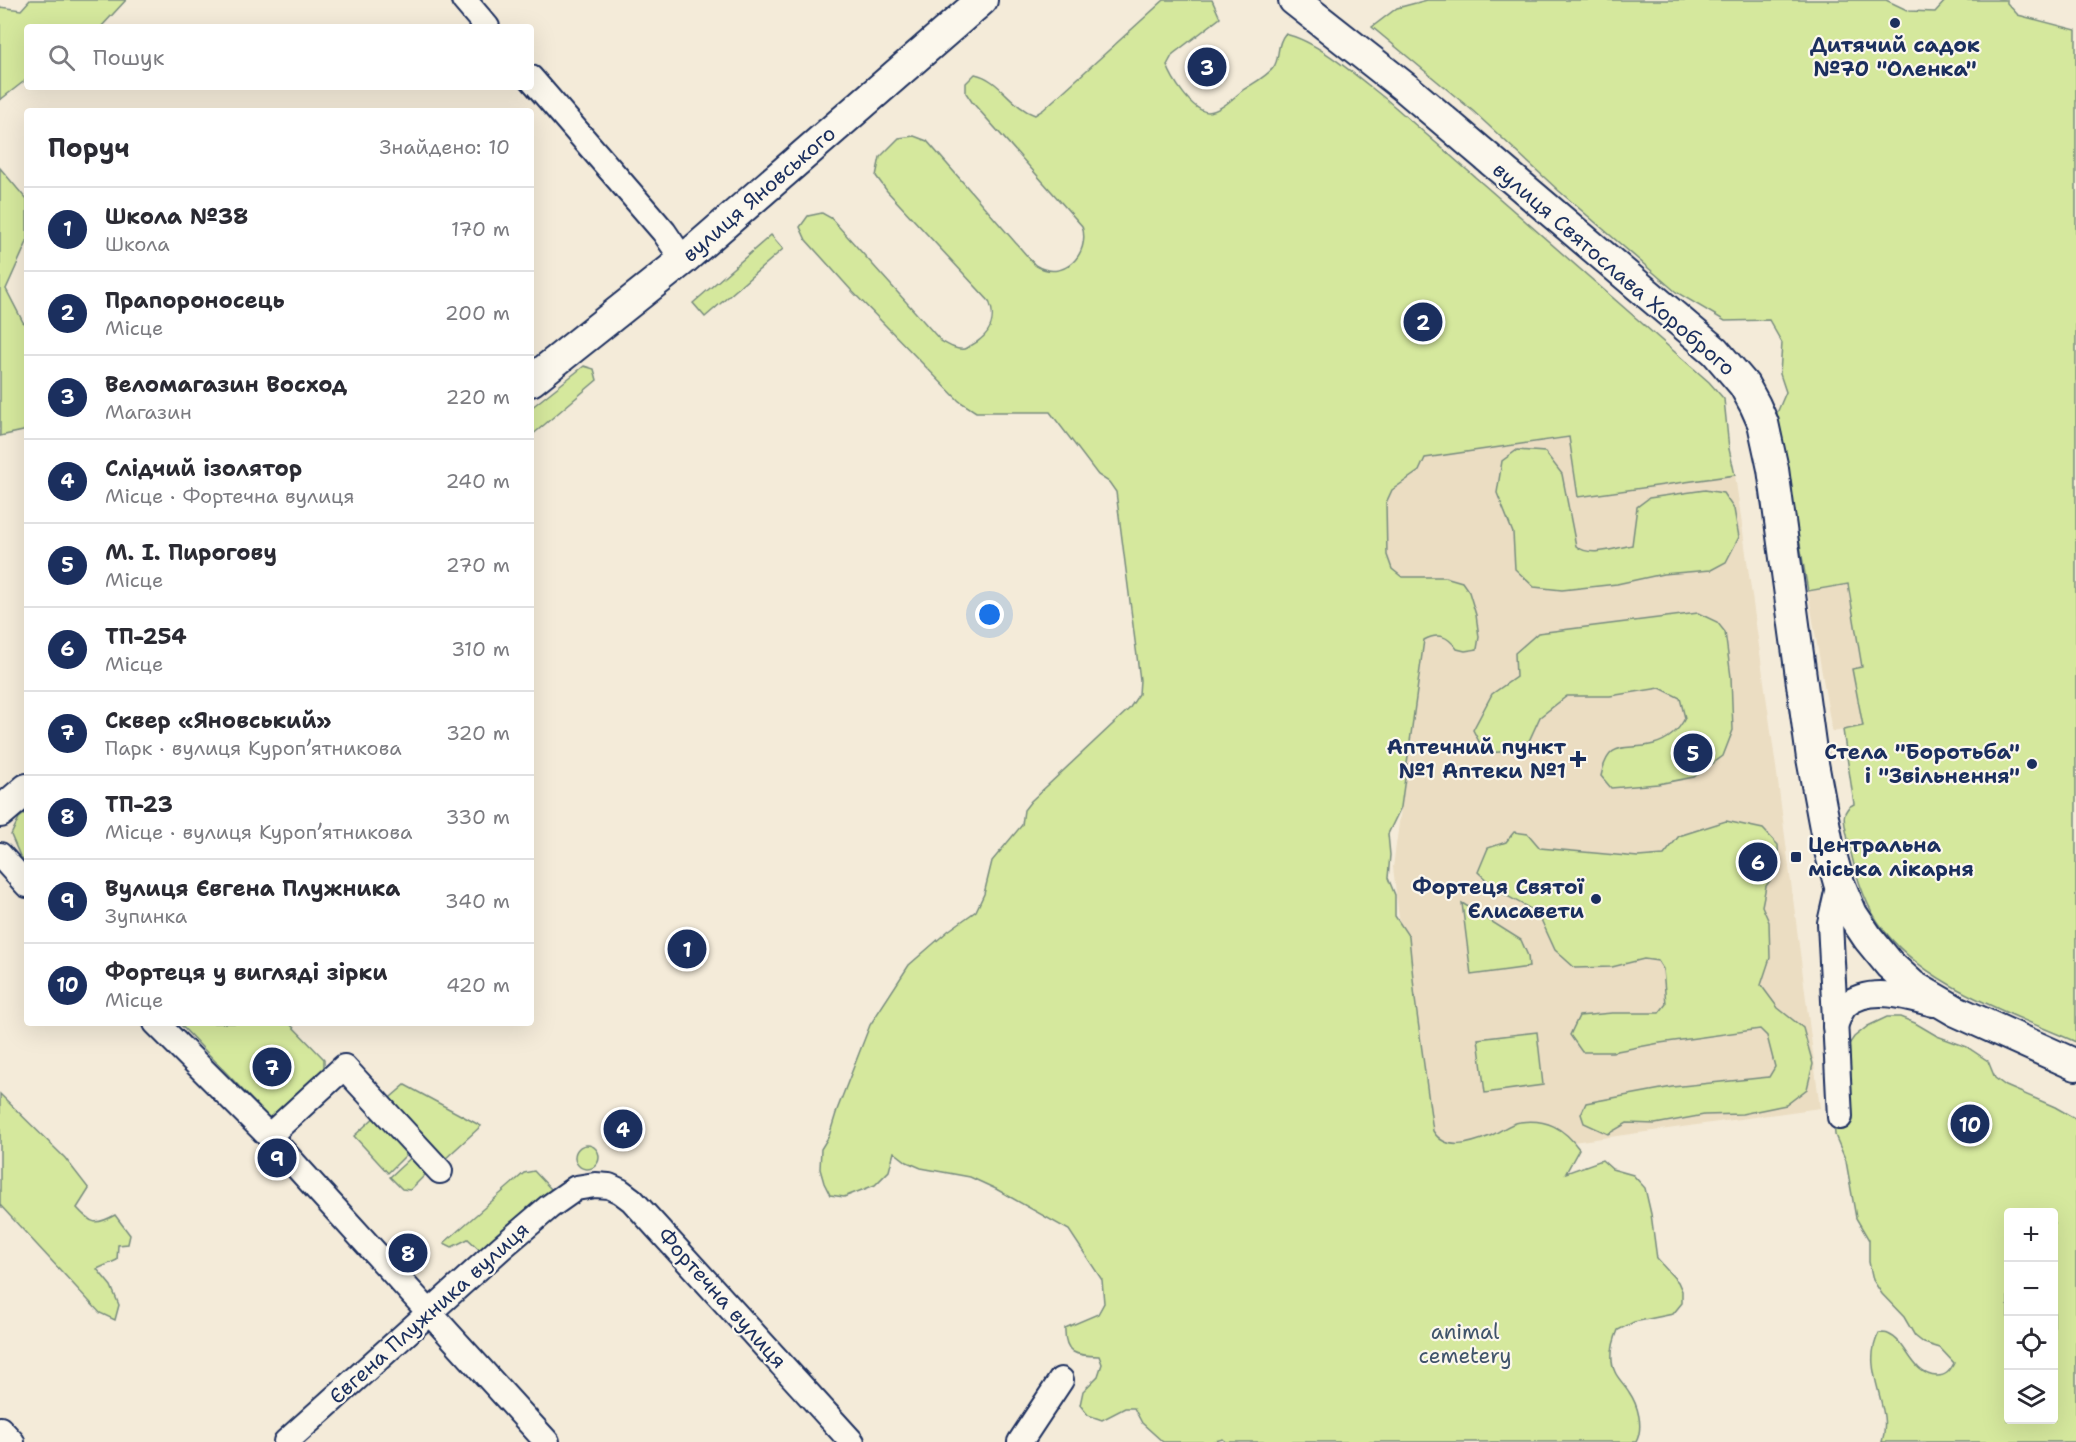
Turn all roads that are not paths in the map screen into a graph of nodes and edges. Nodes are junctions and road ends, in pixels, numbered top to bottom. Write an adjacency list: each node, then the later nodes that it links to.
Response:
1 (464, 0): 4 (street)
2 (982, 0): 6 (main road, вулиця Яновського)
3 (1294, 0): 12 (main road, вулиця Святослава Хороброго)
4 (484, 24)
5 (534, 81): 6 (street)
6 (683, 260): 7 (main road, вулиця Яновського)
7 (534, 379)
8 (24, 792): 9 (main road)
9 (0, 812)
10 (0, 855): 11 (street)
11 (24, 882)
12 (1839, 883): 13 (main road, вулиця Святослава Хороброго); 15 (street)
13 (1956, 1011): 15 (street); 16 (main road, вулиця Святослава Хороброго)
14 (159, 1026): 18 (street)
15 (1835, 1026): 17 (street)
16 (2076, 1065)
17 (1840, 1117)
18 (269, 1136): 19 (street); 21 (street)
19 (440, 1171)
20 (576, 1188): 21 (street, Євгена Плужника вулиця); 27 (street, Фортечна вулиця)
21 (430, 1311): 25 (street, Євгена Плужника вулиця); 26 (street)
22 (1061, 1380): 28 (street)
23 (0, 1429): 24 (street)
24 (12, 1442)
25 (286, 1442)
26 (547, 1442)
27 (852, 1442)
28 (1020, 1442)

